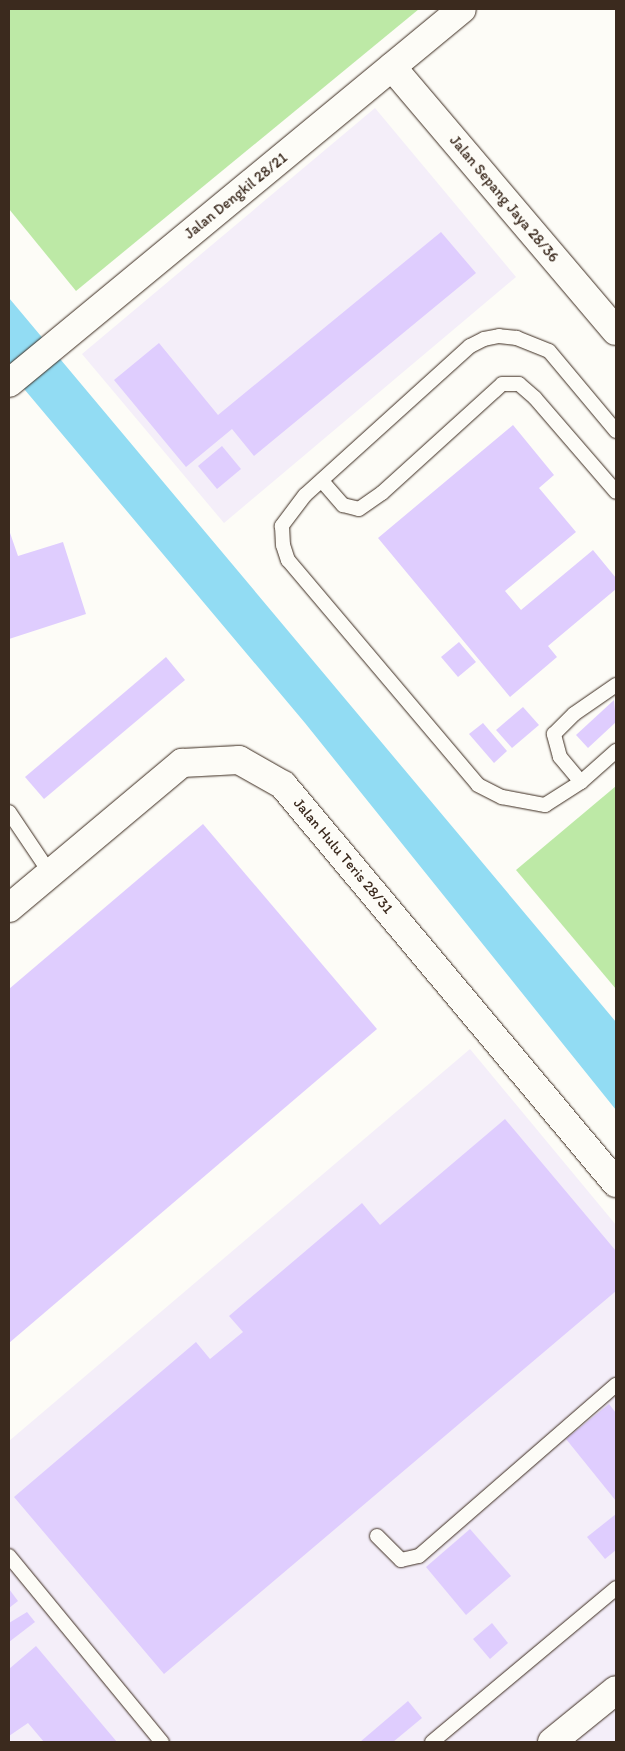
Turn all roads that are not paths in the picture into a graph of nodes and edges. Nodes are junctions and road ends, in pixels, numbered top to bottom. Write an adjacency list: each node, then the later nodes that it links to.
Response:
1 (462, 9): 2 (street, Jalan Dengkil 28/21)
2 (392, 67): 3 (street, Jalan Sepang Jaya 28/36); 4 (street, Jalan Dengkil 28/21)
3 (614, 322)
4 (9, 383)
5 (616, 431): 6 (lane)
6 (322, 480): 7 (lane); 10 (lane)
7 (616, 492)
8 (616, 685): 10 (lane)
9 (616, 751): 10 (lane)
10 (581, 782)
11 (9, 812): 12 (lane)
12 (50, 873): 13 (street, Jalan Hulu Teris 28/31); 14 (street, Jalan Hulu Teris 28/31)
13 (9, 908)
14 (616, 1183)
15 (616, 1385): 16 (lane)
16 (377, 1536)
17 (9, 1556): 20 (lane)
18 (616, 1588): 21 (lane)
19 (616, 1690): 22 (street)
20 (162, 1742)
21 (432, 1742)
22 (552, 1742)

